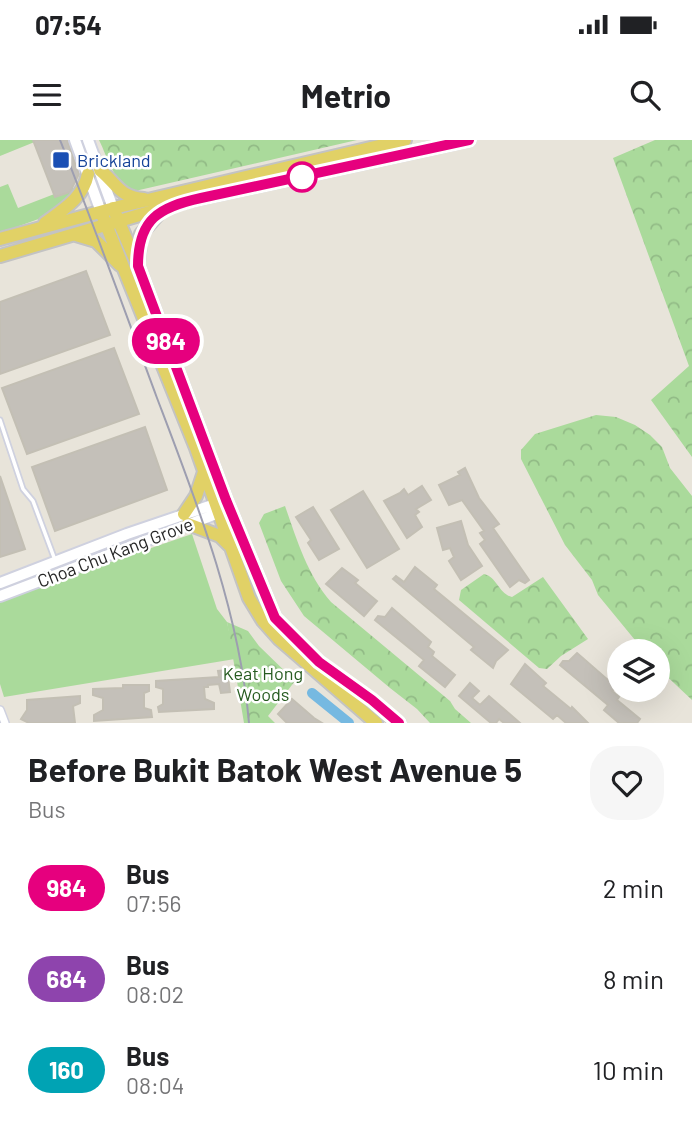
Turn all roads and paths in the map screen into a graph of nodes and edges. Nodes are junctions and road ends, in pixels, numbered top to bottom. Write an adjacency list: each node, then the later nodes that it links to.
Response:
1 (75, 140): 9 (street)
2 (88, 140): 9 (street)
3 (405, 140): 5 (main road)
4 (469, 140): 6 (main road)
5 (388, 144): 6 (main road); 7 (main road)
6 (435, 148): 8 (main road)
7 (360, 150): 8 (main road); 10 (main road)
8 (375, 161): 11 (main road)
9 (94, 172): 10 (main road); 12 (street); 14 (main road)
10 (152, 200): 12 (main road)
11 (163, 209): 13 (main road); 18 (main road)
12 (107, 210): 13 (main road); 14 (main road)
13 (113, 224): 15 (main road); 18 (main road)
14 (36, 229): 16 (main road)
15 (74, 235): 17 (main road); 18 (main road)
16 (0, 239)
17 (0, 256)
18 (131, 268): 20 (main road); 21 (main road)
19 (0, 420): 24 (lane)
20 (204, 472): 21 (main road); 22 (main road)
21 (223, 506): 22 (street, Choa Chu Kang Grove); 23 (main road); 30 (main road)
22 (186, 519): 23 (main road); 24 (street, Choa Chu Kang Grove); 26 (street, Choa Chu Kang Grove)
23 (232, 547): 29 (main road)
24 (56, 562): 25 (street, Choa Chu Kang Grove)
25 (0, 583)
26 (0, 596)
27 (0, 710): 28 (street)
28 (5, 723)
29 (376, 723)
30 (399, 723)

